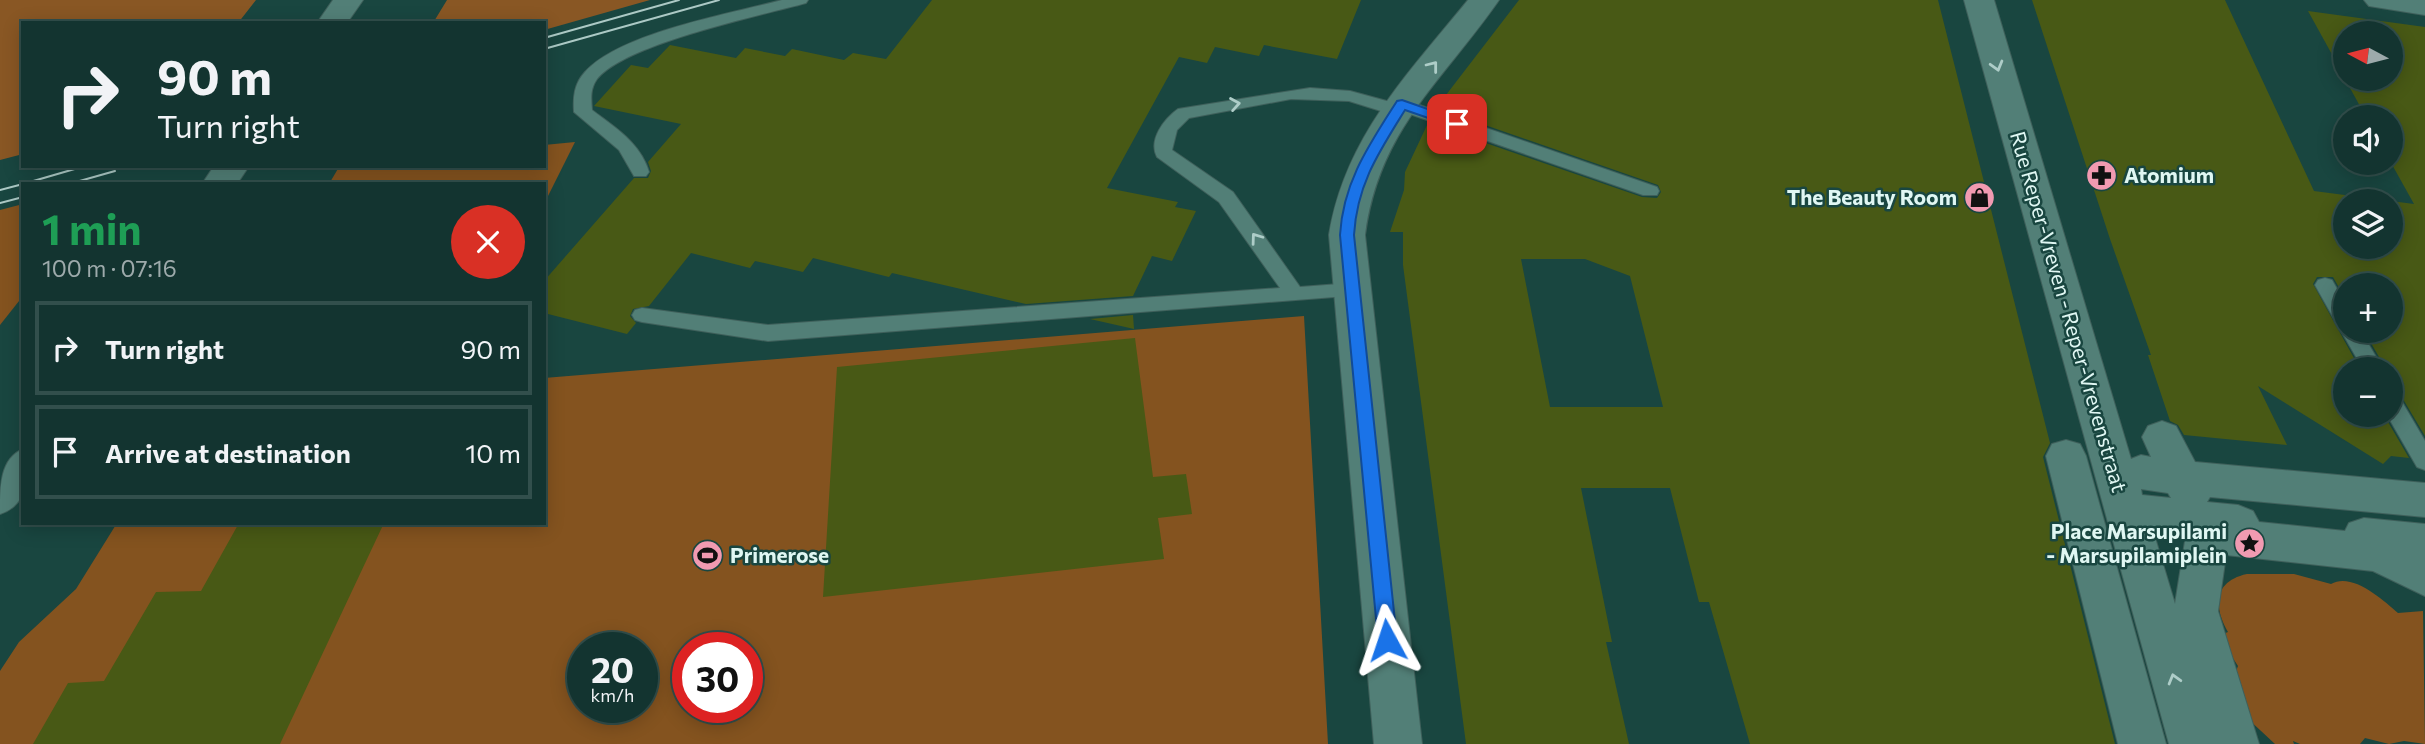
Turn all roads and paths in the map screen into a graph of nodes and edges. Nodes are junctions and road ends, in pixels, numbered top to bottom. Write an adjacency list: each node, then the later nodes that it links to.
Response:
1 (348, 0): 7 (street)
2 (800, 0): 9 (lane)
3 (1485, 0): 8 (street, one-way to 3)
4 (1979, 0): 22 (street, Rue Reper-Vreven - Reper-Vrevenstraat, one-way to 22)
5 (2379, 0): 6 (street)
6 (2425, 6)
7 (333, 21)
8 (1400, 107): 10 (lane); 12 (street); 13 (lane, one-way to 8)
9 (640, 172)
10 (1650, 191)
11 (2325, 285): 14 (lane)
12 (1353, 290): 13 (lane); 27 (street)
13 (1295, 294): 15 (lane)
14 (2333, 299)
15 (642, 315)
16 (2403, 423): 19 (lane)
17 (2162, 437): 21 (street)
18 (2076, 460): 28 (street)
19 (2425, 461)
20 (21, 468): 23 (street)
21 (2188, 489): 22 (street); 24 (street)
22 (2133, 491): 25 (street); 29 (street, Rue Reper-Vreven - Reper-Vrevenstraat, one-way to 22)
23 (0, 497)
24 (2425, 500)
25 (2425, 542)
26 (2425, 577): 30 (street)
27 (1398, 744)
28 (2142, 744)
29 (2193, 744)
30 (2235, 744)

